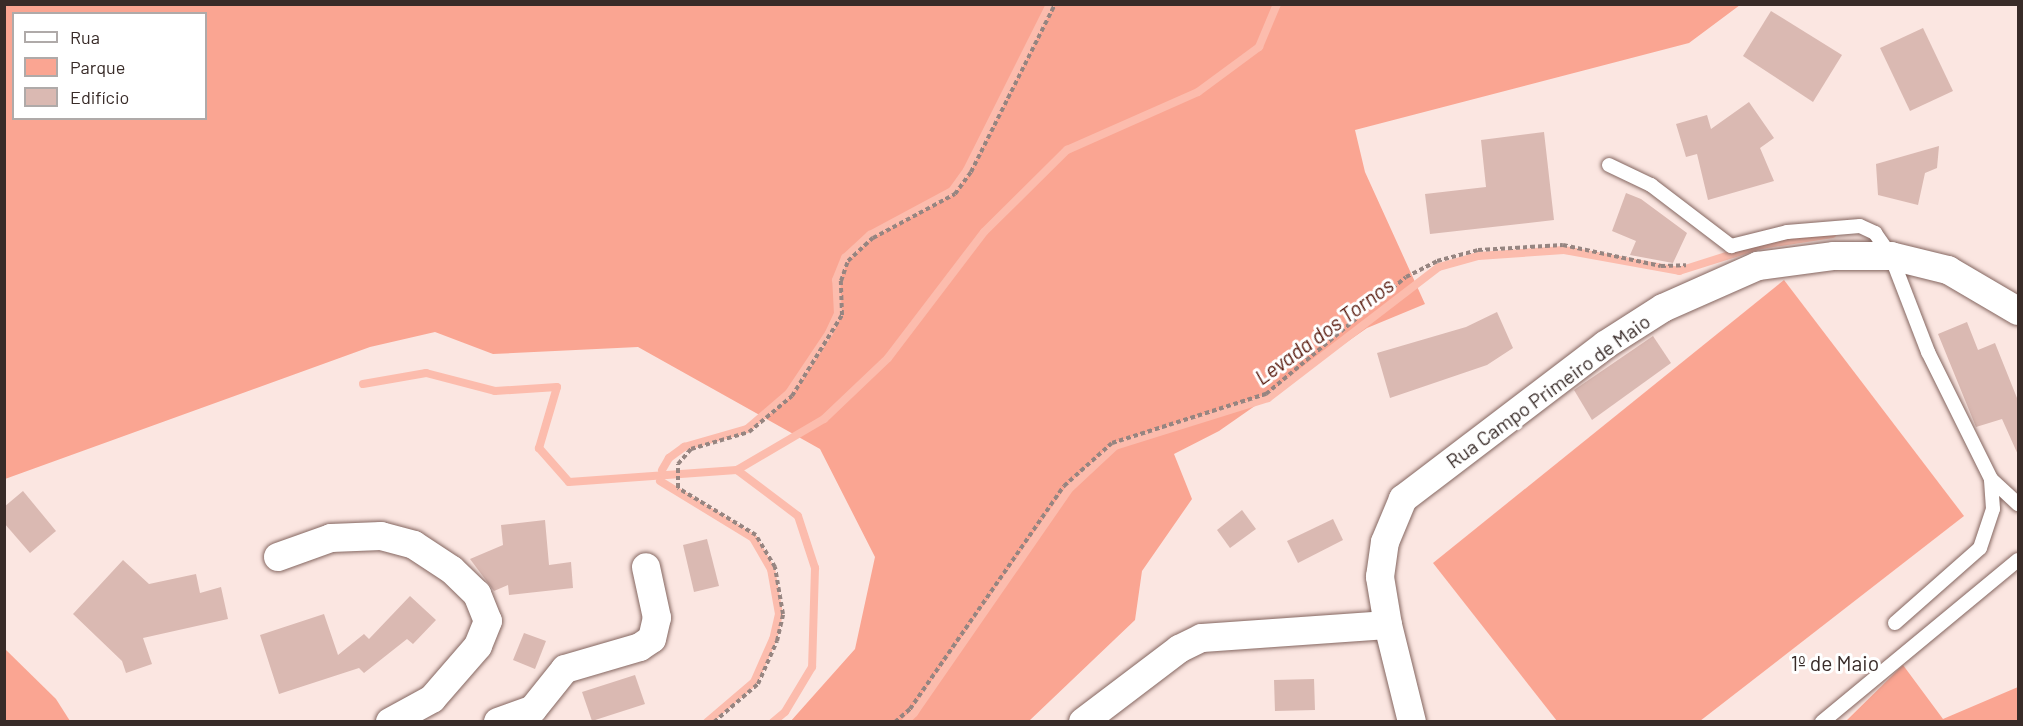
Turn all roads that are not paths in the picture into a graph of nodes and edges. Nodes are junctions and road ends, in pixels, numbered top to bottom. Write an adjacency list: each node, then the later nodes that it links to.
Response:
1 (1609, 165): 2 (lane)
2 (1891, 256): 3 (street, Rua Campo Primeiro de Maio); 4 (lane); 10 (street, Rua Campo Primeiro de Maio)
3 (2019, 312)
4 (1991, 479): 5 (lane); 9 (lane)
5 (2019, 504)
6 (278, 557): 11 (street)
7 (2019, 560): 15 (lane)
8 (646, 567): 12 (street)
9 (1895, 623)
10 (1388, 625): 13 (street); 14 (street, Rua Campo Primeiro de Maio)
11 (390, 722)
12 (498, 722)
13 (1083, 722)
14 (1412, 722)
15 (1822, 722)

